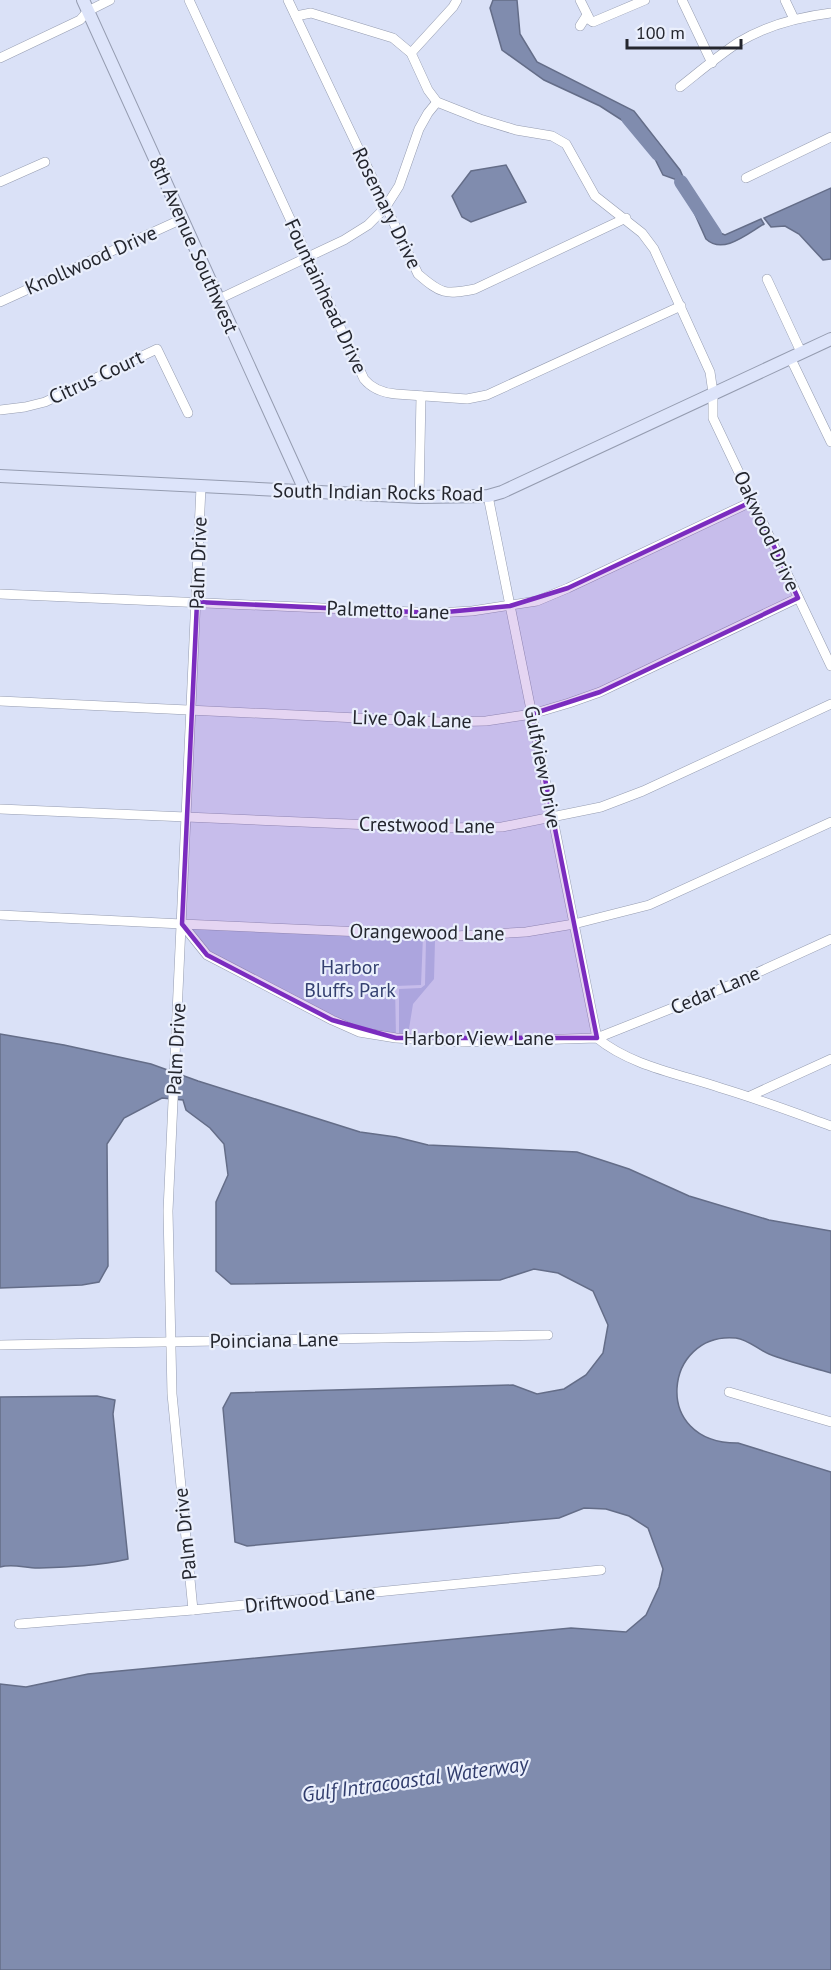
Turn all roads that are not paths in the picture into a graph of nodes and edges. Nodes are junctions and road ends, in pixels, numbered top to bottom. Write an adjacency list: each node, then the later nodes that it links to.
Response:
1 (110, 0): 9 (street)
2 (189, 0): 27 (street, Fountainhead Drive)
3 (288, 0): 11 (street, Rosemary Drive)
4 (457, 0): 15 (street)
5 (580, 0): 12 (street)
6 (645, 0): 12 (street)
7 (682, 0): 17 (street)
8 (785, 0): 13 (street)
9 (86, 5): 16 (street); 26 (street, 8th Avenue Southwest)
10 (831, 13): 13 (street)
11 (296, 16): 15 (street); 24 (street, Rosemary Drive)
12 (590, 19): 14 (street)
13 (794, 19): 17 (street)
14 (580, 26)
15 (411, 53): 19 (street)
16 (0, 58)
17 (712, 63): 18 (street)
18 (680, 87)
19 (437, 102): 24 (street); 25 (street, Oakwood Drive)
20 (831, 137): 22 (street)
21 (45, 162): 23 (street)
22 (746, 178)
23 (0, 182)
24 (385, 207): 25 (street, Rosemary Drive); 27 (street)
25 (626, 218): 31 (street, Oakwood Drive)
26 (182, 219): 29 (street, 8th Avenue Southwest); 30 (street, Knollwood Drive)
27 (308, 257): 29 (street); 35 (street, Fountainhead Drive)
28 (767, 279): 33 (street)
29 (219, 299): 41 (street, 8th Avenue Southwest)
30 (0, 302)
31 (681, 306): 34 (street, Oakwood Drive); 35 (street, Fountainhead Drive)
32 (831, 339): 33 (street, South Indian Rocks Road)
33 (796, 354): 34 (street, South Indian Rocks Road); 38 (street)
34 (713, 393): 42 (street, South Indian Rocks Road); 44 (street, Oakwood Drive)
35 (421, 396): 43 (street)
36 (0, 410): 37 (street, Citrus Court)
37 (188, 412)
38 (831, 442)
39 (0, 476): 40 (street, South Indian Rocks Road)
40 (201, 487): 41 (street, South Indian Rocks Road); 47 (street, Palm Drive)
41 (305, 490): 43 (street, South Indian Rocks Road)
42 (488, 496): 43 (street, South Indian Rocks Road); 48 (street, Gulfview Drive)
43 (419, 497)
44 (753, 501): 46 (street, Oakwood Drive); 48 (street, Palmetto Lane)
45 (0, 594): 47 (street, Palmetto Lane)
46 (798, 598): 49 (street, Oakwood Drive); 53 (street, Live Oak Lane)
47 (197, 602): 48 (street, Palmetto Lane); 52 (street, Palm Drive)
48 (510, 606): 53 (street, Gulfview Drive)
49 (831, 666)
50 (0, 701): 52 (street, Live Oak Lane)
51 (831, 704): 55 (street, Crestwood Lane)
52 (192, 710): 53 (street, Live Oak Lane); 56 (street, Palm Drive)
53 (532, 714): 55 (street, Gulfview Drive)
54 (0, 809): 56 (street, Crestwood Lane)
55 (553, 817): 56 (street, Crestwood Lane); 60 (street, Gulfview Drive)
56 (185, 818): 59 (street, Palm Drive)
57 (831, 822): 60 (street, Orangewood Lane)
58 (0, 915): 59 (street)
59 (182, 924): 60 (street, Orangewood Lane); 62 (street, Harbor View Lane); 67 (street, Palm Drive)
60 (574, 924): 62 (street, Gulfview Drive)
61 (831, 939): 62 (street, Cedar Lane)
62 (597, 1038): 64 (street)
63 (831, 1059): 64 (street)
64 (750, 1096): 65 (street)
65 (831, 1126)
66 (548, 1335): 67 (street, Poinciana Lane)
67 (171, 1342): 68 (street, Poinciana Lane); 72 (street, Palm Drive)
68 (0, 1345)
69 (729, 1392): 70 (street)
70 (831, 1422)
71 (601, 1570): 72 (street, Driftwood Lane)
72 (193, 1610): 73 (street, Driftwood Lane)
73 (19, 1624)

